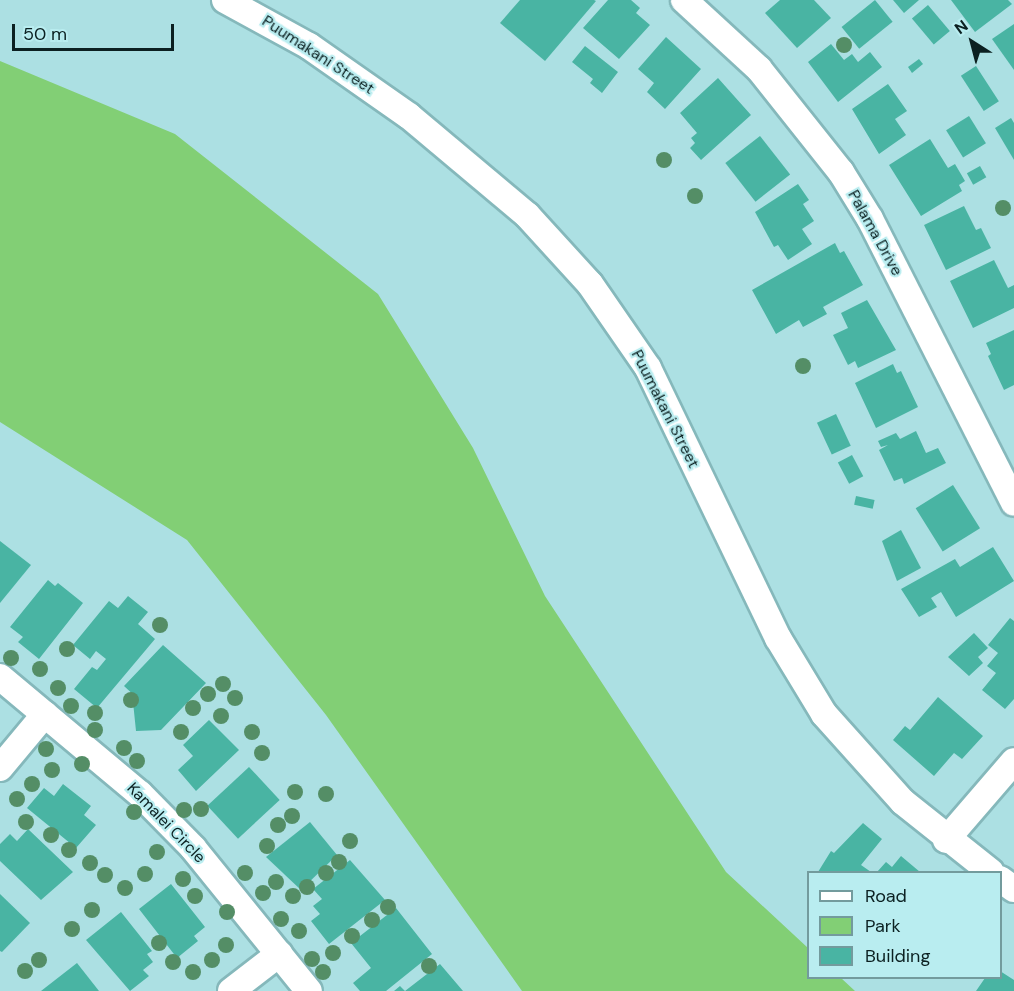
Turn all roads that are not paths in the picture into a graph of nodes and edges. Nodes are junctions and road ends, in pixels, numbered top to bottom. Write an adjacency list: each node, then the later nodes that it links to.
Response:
1 (225, 0): 8 (street, Puumakani Street)
2 (684, 0): 3 (street, Palama Drive)
3 (1014, 503)
4 (0, 677): 5 (street, Kamalei Circle)
5 (45, 714): 7 (street); 10 (street, Kamalei Circle)
6 (1014, 761): 8 (street)
7 (0, 768)
8 (946, 840): 9 (street, Puumakani Street)
9 (989, 871)
10 (279, 954): 11 (street); 12 (street, Kamalei Circle)
11 (231, 991)
12 (309, 991)

